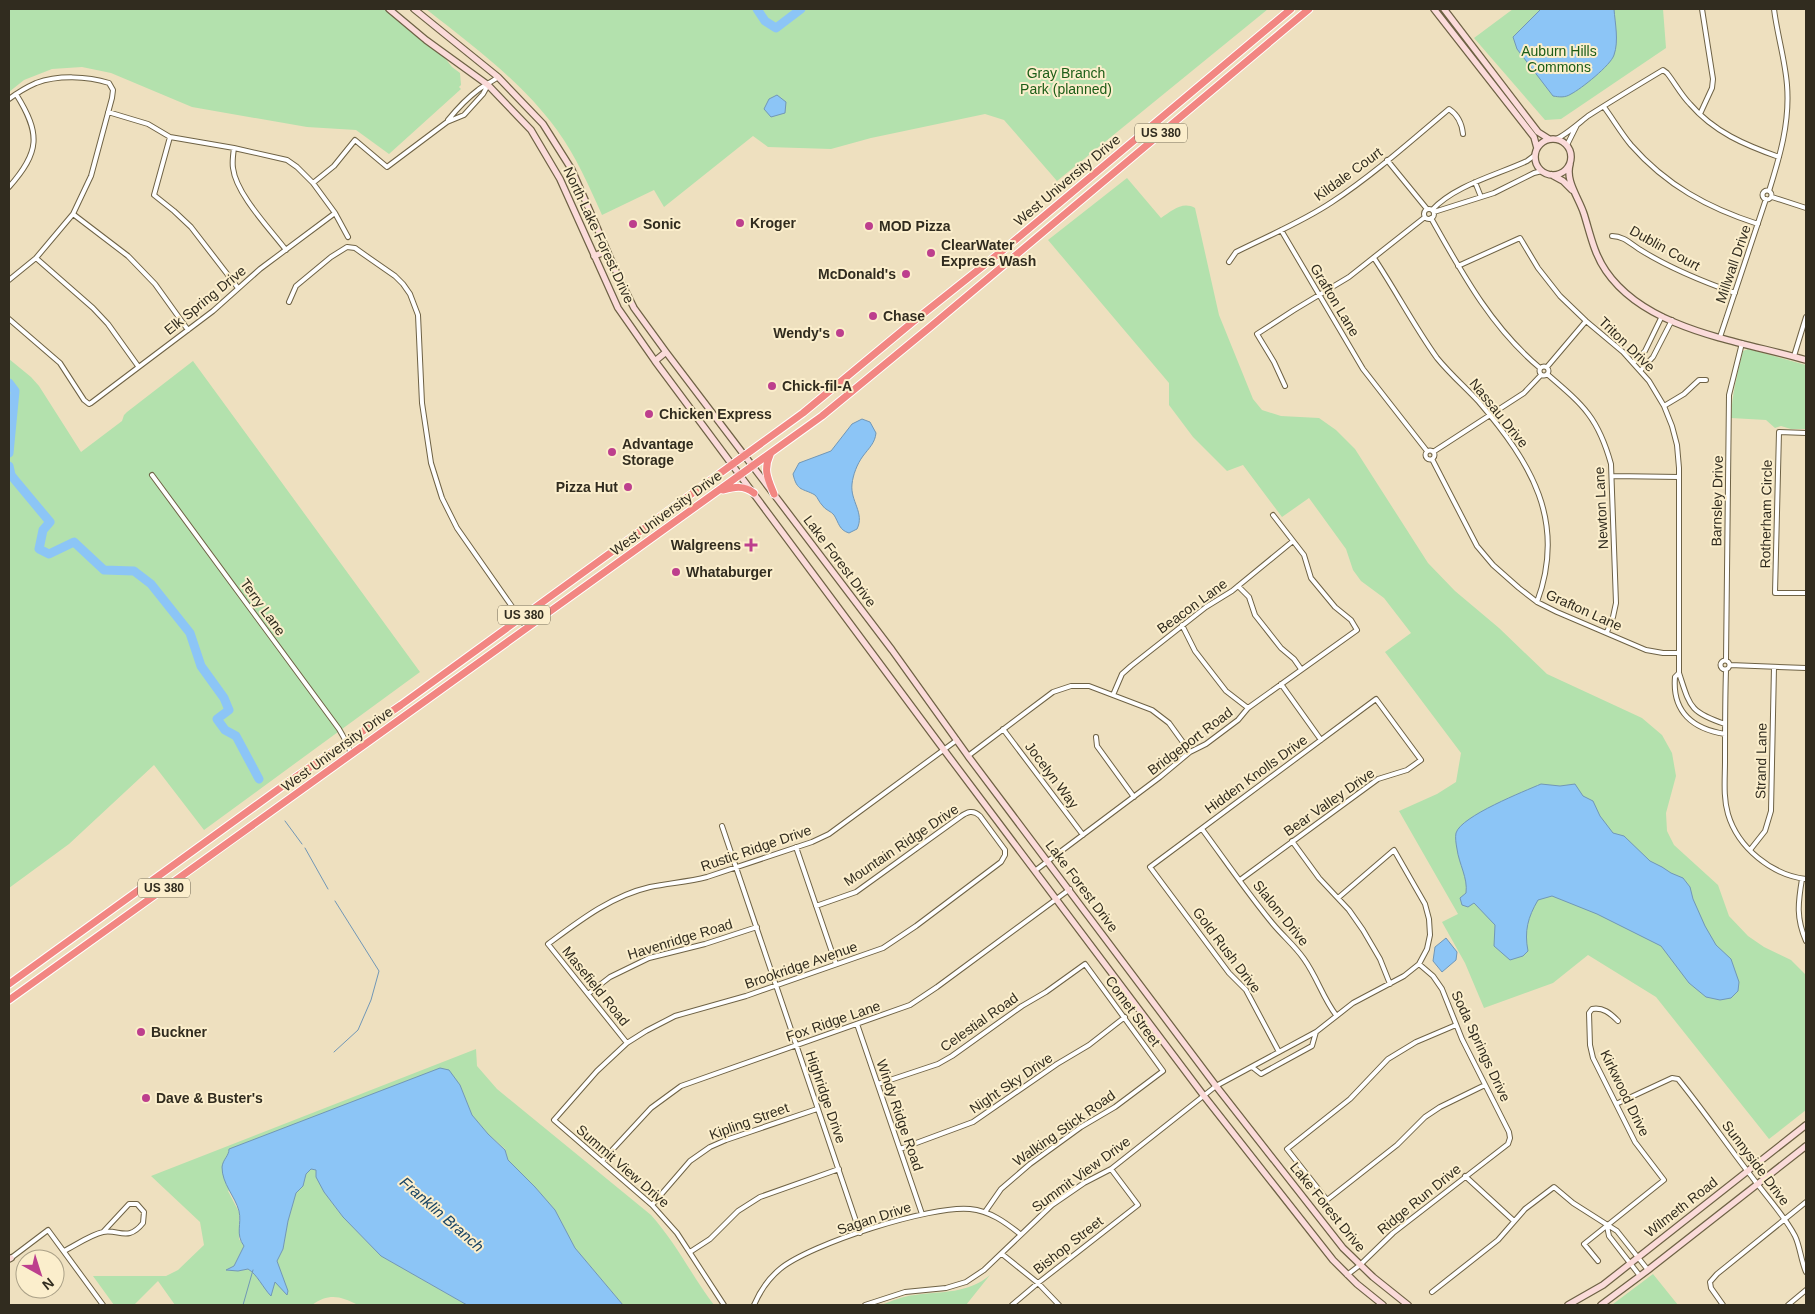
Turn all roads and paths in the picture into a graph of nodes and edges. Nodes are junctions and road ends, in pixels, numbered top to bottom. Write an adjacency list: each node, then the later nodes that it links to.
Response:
1 (389, 9): 10 (main road, North Lake Forest Drive)
2 (414, 9): 9 (main road, North Lake Forest Drive)
3 (1291, 9): 33 (highway, West University Drive / US 380)
4 (1309, 9): 54 (highway, West University Drive / US 380)
5 (1434, 9): 24 (main road)
6 (1444, 9): 20 (main road)
7 (1702, 9): 15 (street)
8 (1774, 9): 26 (street, Millwall Drive)
9 (498, 76): 10 (street); 52 (main road, North Lake Forest Drive)
10 (488, 85): 16 (street); 16 (street); 53 (main road, North Lake Forest Drive)
11 (16, 94): 12 (street); 14 (street); 34 (street)
12 (9, 99)
13 (1604, 107): 15 (street); 17 (street); 47 (street)
14 (108, 112): 19 (street); 44 (street)
15 (1700, 114): 26 (street)
16 (447, 122): 31 (street)
17 (1578, 123): 21 (street); 22 (street)
18 (1463, 134): 27 (street, Kildale Court)
19 (170, 138): 23 (street); 60 (street)
20 (1549, 139): 21 (main road); 24 (main road)
21 (1556, 139): 22 (main road)
22 (1567, 145): 28 (main road)
23 (234, 148): 31 (street); 51 (street)
24 (1537, 148): 25 (main road)
25 (1535, 155): 29 (main road); 32 (street)
26 (1779, 156): 35 (street, Millwall Drive)
27 (1387, 160): 41 (street); 48 (street, Kildale Court)
28 (1570, 164): 30 (main road); 36 (main road)
29 (1542, 171): 30 (main road); 38 (street)
30 (1551, 175): 36 (main road)
31 (313, 182): 43 (street)
32 (1475, 182): 38 (street); 42 (street)
33 (1082, 183): 54 (highway); 93 (highway, West University Drive / US 380)
34 (9, 187)
35 (1769, 191): 37 (street); 39 (street, Millwall Drive)
36 (1575, 194): 64 (main road)
37 (1772, 196): 39 (street); 40 (street)
38 (1481, 197): 42 (street)
39 (1766, 199): 47 (street, Millwall Drive)
40 (1806, 208)
41 (1427, 210): 42 (street); 45 (street)
42 (1433, 211): 46 (street)
43 (334, 213): 50 (street); 51 (street, Elk Spring Drive)
44 (73, 214): 55 (street); 69 (street)
45 (1425, 217): 46 (street); 56 (street)
46 (1431, 218): 58 (street)
47 (1758, 224): 61 (street, Millwall Drive)
48 (1281, 230): 57 (street, Kildale Court); 62 (street, Grafton Lane)
49 (1612, 236): 61 (street, Dublin Court)
50 (348, 237)
51 (286, 250): 60 (street, Elk Spring Drive)
52 (607, 251): 53 (main road); 74 (main road, North Lake Forest Drive)
53 (594, 256): 76 (main road, North Lake Forest Drive)
54 (1013, 257): 92 (highway, West University Drive / US 380)
55 (36, 258): 59 (street); 79 (street)
56 (1374, 258): 62 (street); 88 (street, Nassau Drive)
57 (1229, 262)
58 (1458, 266): 68 (street, Triton Drive); 81 (street)
59 (9, 280)
60 (238, 288): 69 (street, Elk Spring Drive)
61 (1735, 293): 70 (street, Millwall Drive)
62 (1320, 296): 86 (street); 90 (street, Grafton Lane)
63 (289, 302): 111 (street)
64 (1662, 316): 67 (main road); 72 (street)
65 (1806, 317): 75 (street)
66 (9, 319): 79 (street, Elk Spring Drive)
67 (1672, 320): 70 (main road); 73 (street)
68 (1586, 321): 78 (street, Triton Drive); 80 (street)
69 (188, 330): 79 (street, Elk Spring Drive)
70 (1720, 337): 71 (main road)
71 (1742, 343): 75 (main road); 116 (street, Barnsley Drive)
72 (1649, 345): 73 (street); 78 (street)
73 (1657, 350): 82 (street)
74 (666, 352): 76 (main road); 93 (main road, North Lake Forest Drive)
75 (1794, 356): 77 (main road)
76 (655, 360): 95 (main road, North Lake Forest Drive)
77 (1806, 360)
78 (1634, 362): 82 (street, Triton Drive)
79 (138, 366)
80 (1547, 367): 81 (street); 83 (street)
81 (1540, 368): 84 (street)
82 (1641, 370): 87 (street, Triton Drive)
83 (1547, 374): 84 (street); 99 (street, Newton Lane)
84 (1541, 375): 88 (street)
85 (1706, 380): 87 (street)
86 (1286, 386)
87 (1664, 406): 100 (street, Triton Drive)
88 (1490, 416): 91 (street); 110 (street, Nassau Drive)
89 (1806, 433): 109 (street, Rotherham Circle)
90 (1427, 451): 91 (street); 94 (street)
91 (1433, 452): 94 (street)
92 (770, 454): 96 (highway, West University Drive / US 380); 103 (highway)
93 (745, 456): 95 (highway, West University Drive / US 380); 96 (main road, North Lake Forest Drive)
94 (1432, 459): 110 (street, Grafton Lane)
95 (733, 466): 98 (main road, North Lake Forest Drive); 105 (highway, West University Drive / US 380)
96 (753, 466): 98 (highway, West University Drive / US 380); 103 (main road, Lake Forest Drive)
97 (152, 475): 135 (street, Terry Lane)
98 (740, 475): 101 (highway, West University Drive / US 380); 102 (main road, Lake Forest Drive)
99 (1612, 476): 100 (street); 114 (street, Newton Lane)
100 (1679, 477): 115 (street, Triton Drive)
101 (718, 491): 102 (highway); 107 (highway, West University Drive / US 380)
102 (754, 493): 136 (main road, Lake Forest Drive)
103 (774, 494): 133 (main road, Lake Forest Drive)
104 (1273, 515): 106 (street)
105 (635, 536): 107 (highway); 111 (highway, West University Drive / US 380)
106 (1293, 541): 108 (street, Beacon Lane); 120 (street, Bridgeport Road)
107 (642, 546): 113 (highway, West University Drive / US 380)
108 (1238, 586): 112 (street, Beacon Lane); 120 (street)
109 (1806, 593)
110 (1537, 602): 114 (street, Grafton Lane)
111 (520, 618): 113 (street); 135 (highway, West University Drive / US 380)
112 (1182, 626): 124 (street, Beacon Lane); 128 (street)
113 (527, 628): 138 (highway, West University Drive / US 380)
114 (1607, 632): 115 (street, Grafton Lane)
115 (1679, 653): 122 (street, Triton Drive)
116 (1726, 660): 117 (street); 121 (street, Barnsley Drive)
117 (1730, 665): 118 (street); 121 (street)
118 (1774, 666): 119 (street); 147 (street, Strand Lane)
119 (1806, 668)
120 (1301, 669): 123 (street, Bridgeport Road)
121 (1726, 670): 129 (street, Barnsley Drive)
122 (1679, 673): 126 (street, Triton Drive); 127 (street, Triton Drive)
123 (1281, 684): 128 (street, Bridgeport Road); 134 (street)
124 (1113, 695): 130 (street); 137 (street)
125 (1376, 699): 134 (street, Hidden Knolls Drive); 145 (street, Bear Valley Drive)
126 (1687, 700): 127 (street); 129 (street)
127 (1679, 705): 131 (street)
128 (1248, 708): 137 (street, Bridgeport Road)
129 (1725, 724): 131 (street, Barnsley Drive)
130 (1003, 729): 139 (street); 144 (street, Jocelyn Way)
131 (1725, 734): 147 (street, Barnsley Drive)
132 (1096, 737): 140 (street)
133 (957, 740): 136 (street, Rustic Ridge Drive); 139 (main road, Lake Forest Drive)
134 (1321, 740): 143 (street, Hidden Knolls Drive)
135 (347, 742): 138 (street, Terry Lane); 164 (highway, West University Drive / US 380)
136 (944, 750): 146 (street, Rustic Ridge Drive); 151 (main road, Lake Forest Drive)
137 (1190, 752): 140 (street, Bridgeport Road)
138 (351, 754): 165 (highway, West University Drive / US 380)
139 (968, 756): 148 (main road, Lake Forest Drive)
140 (1134, 797): 144 (street, Bridgeport Road)
141 (970, 812): 157 (street, Mountain Ridge Drive); 161 (street, Brookridge Avenue)
142 (722, 826): 150 (street, Highridge Drive)
143 (1202, 829): 149 (street, Hidden Knolls Drive); 153 (street, Slalom Drive)
144 (1083, 835): 148 (street, Bridgeport Road)
145 (1292, 841): 153 (street, Bear Valley Drive); 156 (street)
146 (796, 847): 150 (street, Rustic Ridge Drive); 157 (street)
147 (1750, 850): 152 (street, Barnsley Drive)
148 (1048, 861): 151 (street, Bridgeport Road); 154 (main road, Lake Forest Drive)
149 (1150, 867): 179 (street, Gold Rush Drive)
150 (736, 868): 158 (street, Highridge Drive); 160 (street, Rustic Ridge Drive)
151 (1036, 870): 155 (main road, Lake Forest Drive)
152 (1804, 879): 159 (street)
153 (1240, 880): 171 (street, Slalom Drive)
154 (1070, 889): 155 (street, Fox Ridge Lane); 184 (main road, Lake Forest Drive)
155 (1057, 898): 174 (street, Fox Ridge Lane); 185 (main road, Lake Forest Drive)
156 (1338, 898): 163 (street); 167 (street)
157 (816, 906): 161 (street)
158 (757, 927): 168 (street, Highridge Drive); 169 (street, Havenridge Road)
159 (1806, 941)
160 (548, 944): 169 (street, Masefield Road)
161 (836, 964): 168 (street, Brookridge Avenue)
162 (1085, 964): 172 (street, Comet Street); 182 (street, Celestial Road)
163 (1420, 964): 167 (street, Summit View Drive); 175 (street, Soda Springs Drive)
164 (32, 967): 165 (highway); 166 (highway, West University Drive / US 380)
165 (38, 979): 170 (highway, West University Drive / US 380)
166 (9, 984)
167 (1390, 984): 171 (street, Summit View Drive)
168 (776, 985): 177 (street, Brookridge Avenue); 178 (street, Highridge Drive)
169 (588, 994): 177 (street, Masefield Road)
170 (9, 1000)
171 (1336, 1015): 176 (street, Summit View Drive)
172 (1124, 1017): 181 (street, Comet Street); 192 (street, Night Sky Drive)
173 (1618, 1021): 186 (street, Kirkwood Drive)
174 (857, 1024): 178 (street, Fox Ridge Lane); 182 (street, Windy Ridge Road)
175 (1456, 1025): 183 (street, Soda Springs Drive); 183 (street)
176 (1316, 1032): 179 (street, Summit View Drive); 180 (street, Summit View Drive)
177 (627, 1043): 188 (street, Brookridge Avenue)
178 (797, 1045): 187 (street, Highridge Drive); 193 (street, Fox Ridge Lane)
179 (1279, 1052): 180 (street, Summit View Drive)
180 (1252, 1067): 184 (street, Summit View Drive)
181 (1163, 1071): 201 (street, Walking Stick Road)
182 (878, 1084): 192 (street, Windy Ridge Road)
183 (1485, 1085): 190 (street, Soda Springs Drive)
184 (1216, 1086): 185 (street, Summit View Drive); 218 (main road, Lake Forest Drive)
185 (1204, 1096): 195 (street, Summit View Drive); 221 (main road, Lake Forest Drive)
186 (1616, 1104): 196 (street, Sunnyside Drive); 205 (street, Kirkwood Drive)
187 (817, 1109): 194 (street, Highridge Drive); 200 (street, Kipling Street)
188 (554, 1120): 193 (street, Summit View Drive)
189 (1806, 1125): 196 (main road, Wilmeth Road)
190 (1508, 1144): 197 (street, Ridge Run Drive)
191 (1806, 1146): 198 (main road)
192 (900, 1149): 202 (street, Windy Ridge Road)
193 (602, 1161): 200 (street, Summit View Drive)
194 (839, 1169): 207 (street, Highridge Drive); 213 (street)
195 (1110, 1169): 208 (street, Summit View Drive); 223 (street, Bishop Street)
196 (1747, 1171): 198 (street, Sunnyside Drive); 215 (main road, Wilmeth Road)
197 (1465, 1176): 204 (street); 218 (street, Ridge Run Drive)
198 (1757, 1185): 203 (street, Sunnyside Drive); 219 (main road)
199 (1806, 1202): 203 (street)
200 (652, 1205): 213 (street, Summit View Drive)
201 (984, 1212): 202 (street, Sagan Drive); 208 (street, Sagan Drive)
202 (922, 1214): 207 (street, Sagan Drive)
203 (1784, 1219): 220 (street, Sunnyside Drive); 236 (street)
204 (1514, 1221): 205 (street); 225 (street)
205 (1607, 1226): 215 (street); 216 (street); 217 (street)
206 (103, 1232): 206 (street); 211 (street)
207 (860, 1233): 228 (street, Sagan Drive)
208 (1020, 1234): 214 (street, Summit View Drive)
209 (23, 1249): 210 (street)
210 (62, 1249)
211 (65, 1251)
212 (65, 1252): 226 (street)
213 (690, 1252): 227 (street, Summit View Drive)
214 (1002, 1254): 223 (street); 229 (street, Summit View Drive)
215 (1638, 1258): 217 (main road, Wilmeth Road); 219 (street)
216 (1598, 1261)
217 (1630, 1263): 222 (street); 234 (main road, Wilmeth Road)
218 (1360, 1266): 221 (street, Ridge Run Drive); 233 (main road, Lake Forest Drive)
219 (1648, 1270): 222 (main road)
220 (1806, 1272)
221 (1347, 1275): 232 (main road, Lake Forest Drive)
222 (1640, 1276): 235 (main road)
223 (1038, 1283): 230 (street, Bishop Street); 231 (street)
224 (1806, 1290): 237 (street)
225 (1432, 1292)
226 (104, 1305)
227 (724, 1305)
228 (754, 1305)
229 (865, 1305)
230 (1012, 1305)
231 (1059, 1305)
232 (1383, 1305)
233 (1408, 1305)
234 (1568, 1305)
235 (1600, 1305)
236 (1723, 1305)
237 (1788, 1305)

